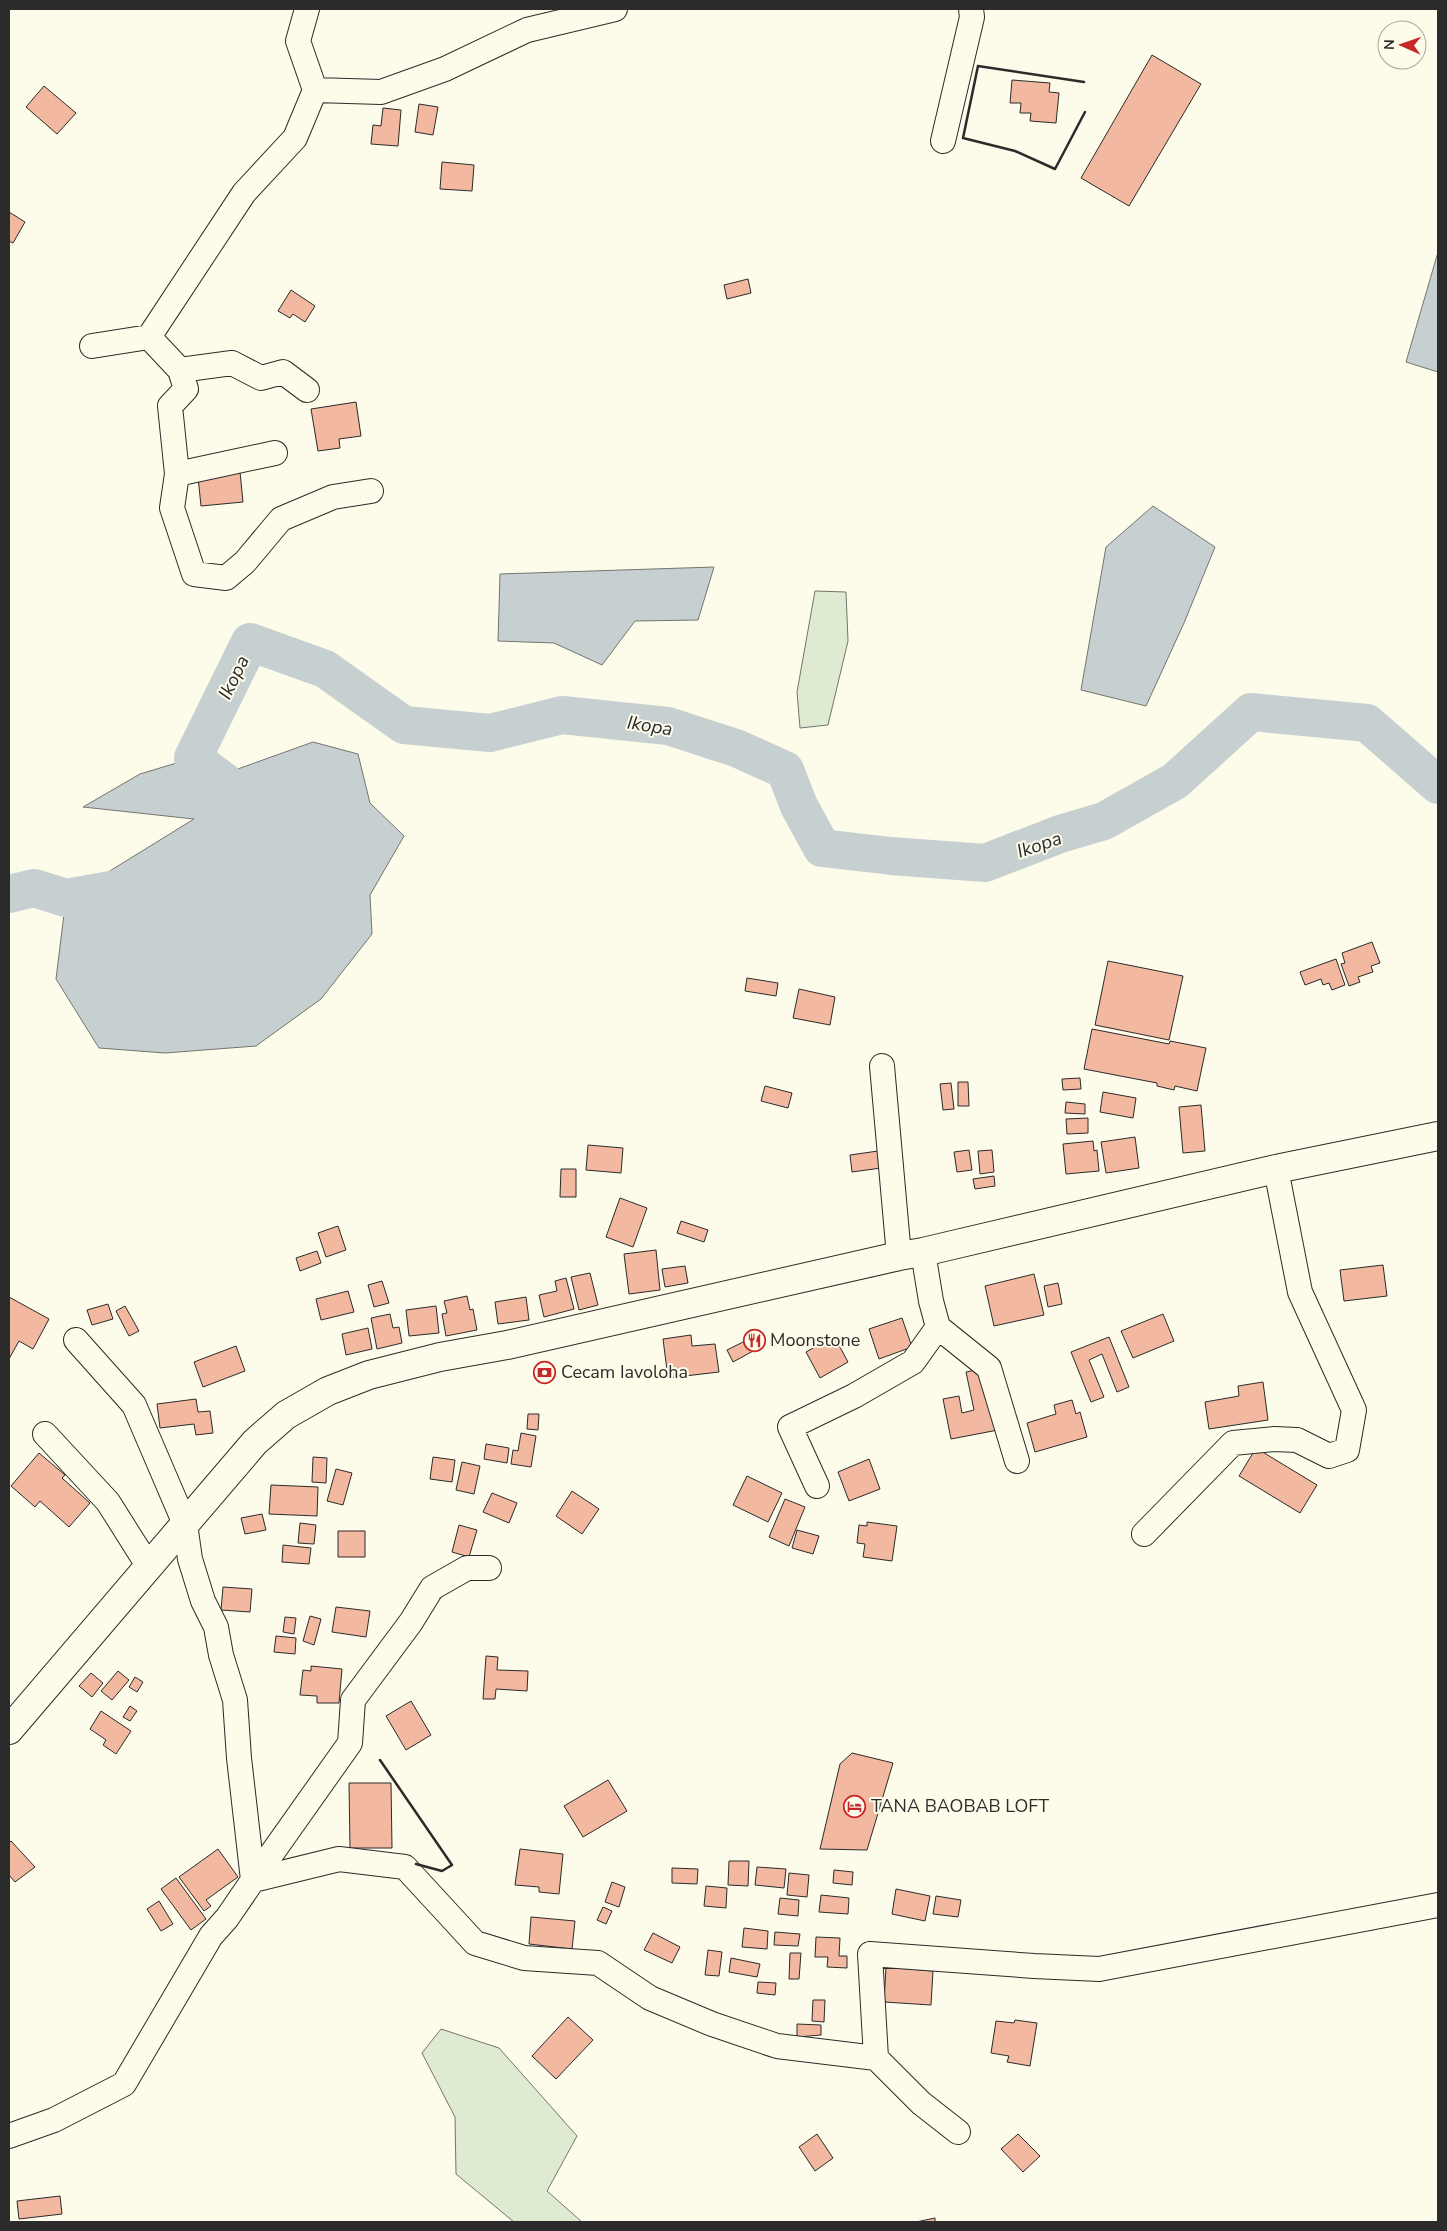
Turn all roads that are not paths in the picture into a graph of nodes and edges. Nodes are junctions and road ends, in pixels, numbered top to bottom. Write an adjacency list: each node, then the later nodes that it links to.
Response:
1 (307, 9): 4 (street)
2 (615, 9): 4 (street)
3 (971, 9): 5 (street)
4 (315, 90): 6 (street)
5 (943, 141)
6 (149, 337): 7 (street); 8 (street)
7 (92, 346)
8 (180, 370): 9 (street); 11 (street)
9 (307, 390)
10 (275, 452): 11 (street)
11 (177, 474): 12 (street)
12 (371, 491)
13 (882, 1066): 16 (street)
14 (1438, 1136): 15 (main road)
15 (1276, 1170): 16 (main road); 23 (street)
16 (911, 1254): 17 (street); 22 (main road)
17 (938, 1327): 20 (street); 21 (street)
18 (76, 1340): 22 (street)
19 (45, 1434): 24 (street)
20 (1017, 1461)
21 (817, 1486)
22 (184, 1524): 24 (main road); 27 (street)
23 (1144, 1534)
24 (149, 1567): 26 (main road)
25 (489, 1568): 27 (street)
26 (9, 1730)
27 (254, 1880): 29 (street); 31 (street)
28 (1438, 1905): 29 (street)
29 (876, 2058): 30 (street)
30 (958, 2132)
31 (9, 2136)

